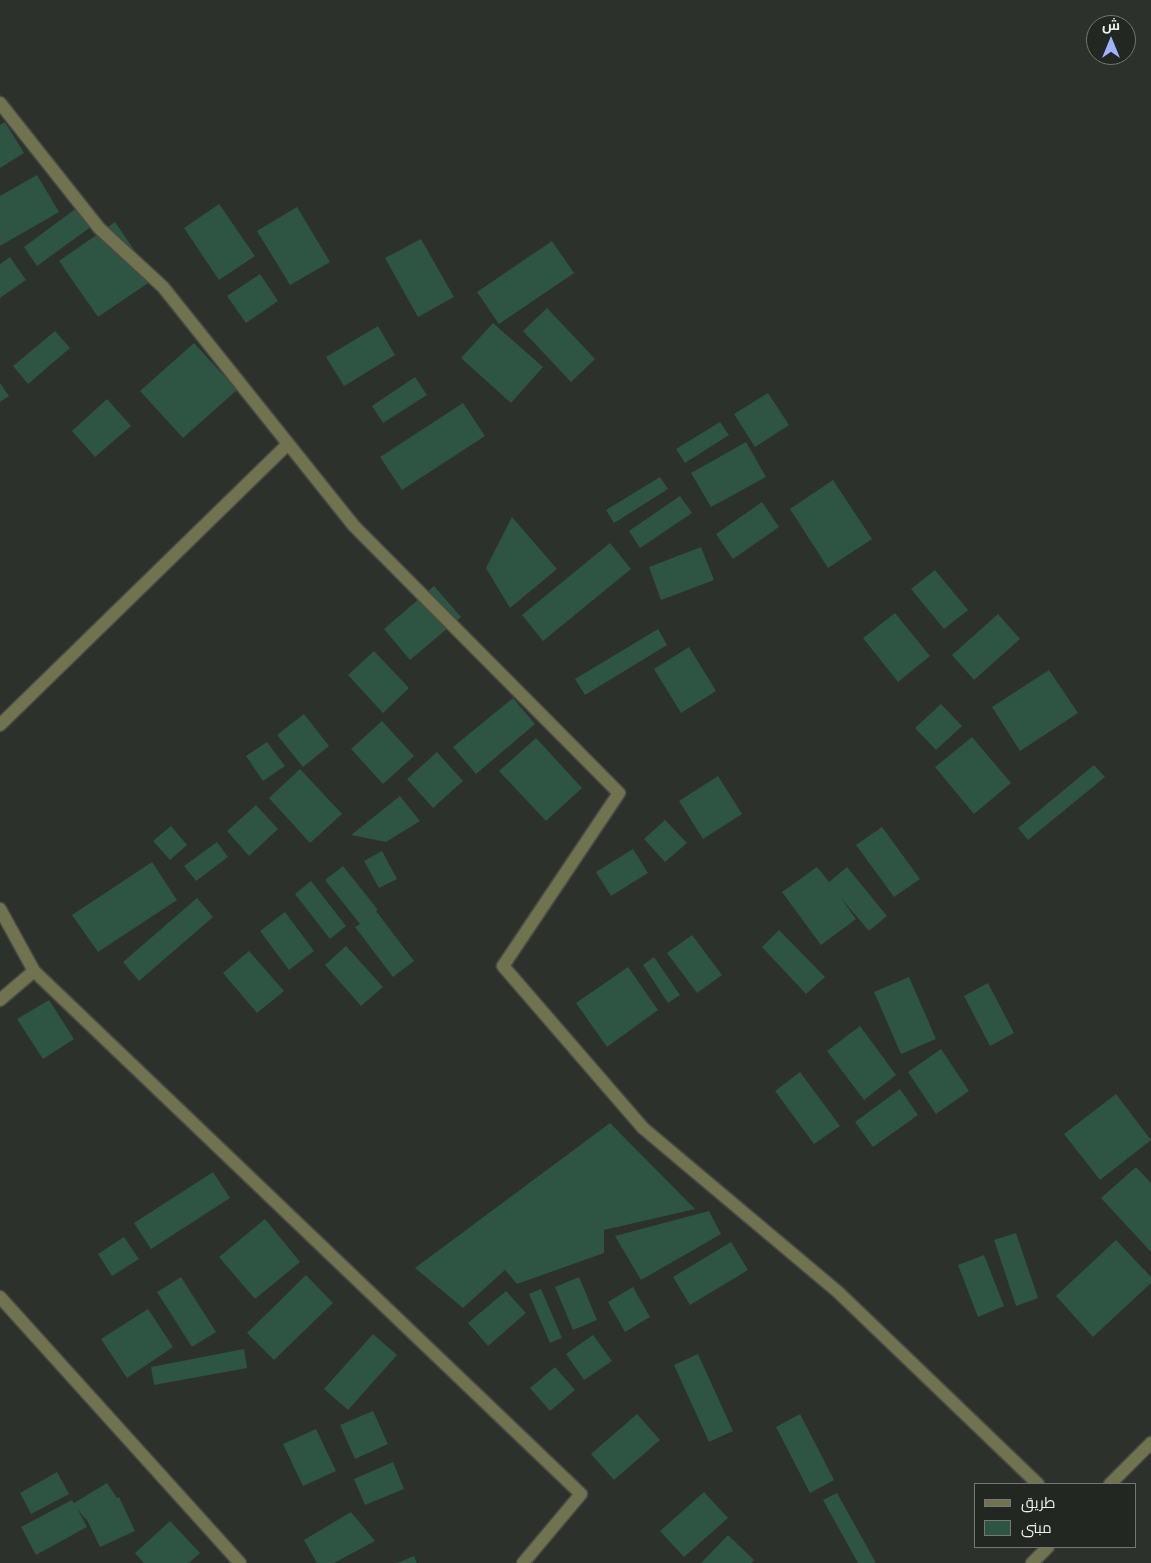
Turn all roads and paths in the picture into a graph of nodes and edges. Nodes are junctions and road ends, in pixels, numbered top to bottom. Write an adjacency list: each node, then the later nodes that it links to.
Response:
1 (0, 103): 2 (street)
2 (288, 444): 3 (street); 9 (street)
3 (0, 725)
4 (0, 909): 5 (street)
5 (34, 971): 6 (street); 13 (street)
6 (0, 1000)
7 (0, 1297): 12 (street)
8 (1151, 1443): 10 (street)
9 (1037, 1483)
10 (1111, 1483)
11 (1047, 1548): 14 (street)
12 (240, 1563)
13 (523, 1563)
14 (1032, 1563)

